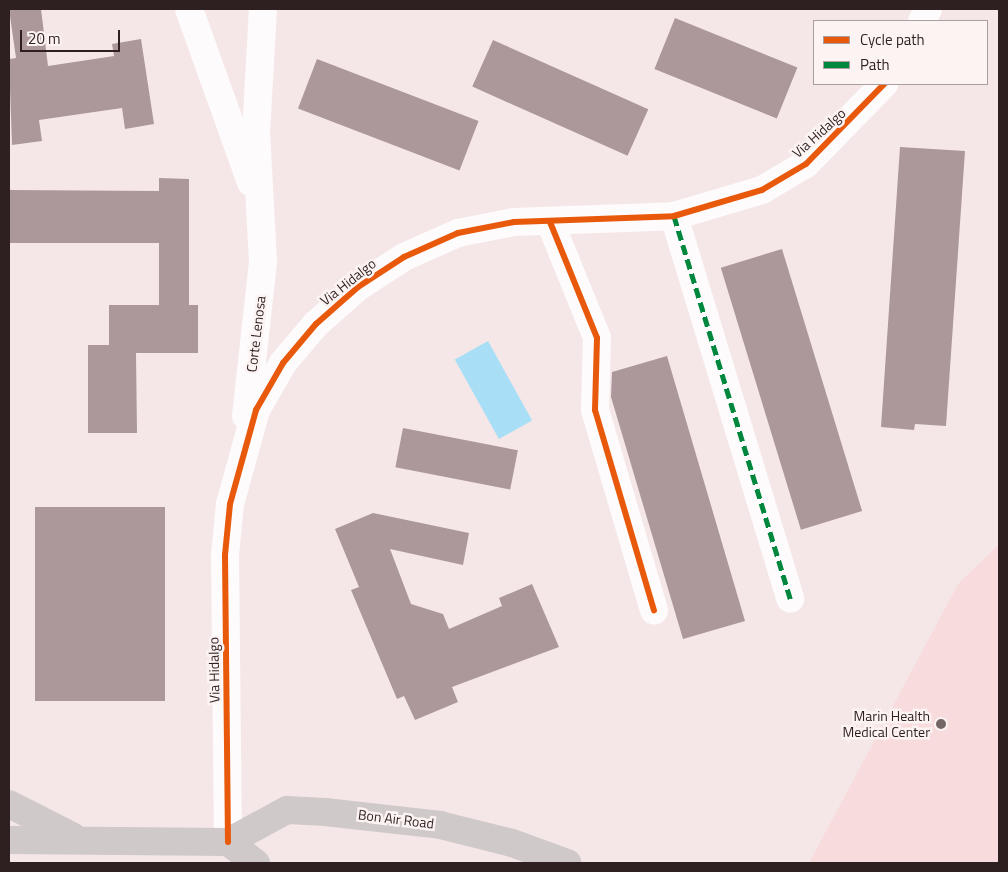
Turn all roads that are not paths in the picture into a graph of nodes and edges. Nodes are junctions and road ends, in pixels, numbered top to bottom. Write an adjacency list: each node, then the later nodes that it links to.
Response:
1 (189, 9): 4 (street, Corte Lenosa)
2 (263, 9): 4 (street, Corte Lenosa)
3 (883, 85): 5 (street, Via Hidalgo)
4 (263, 214): 7 (street, Corte Lenosa)
5 (674, 216): 6 (street, Via Hidalgo); 8 (street)
6 (550, 222): 7 (street, Via Hidalgo); 9 (street)
7 (242, 452): 13 (street, Via Hidalgo)
8 (790, 599)
9 (654, 611)
10 (9, 804): 12 (main road)
11 (9, 840): 12 (main road, Bon Air Road)
12 (82, 841): 13 (main road, Bon Air Road)
13 (228, 842): 14 (main road); 15 (main road, Bon Air Road)
14 (256, 863)
15 (566, 863)

